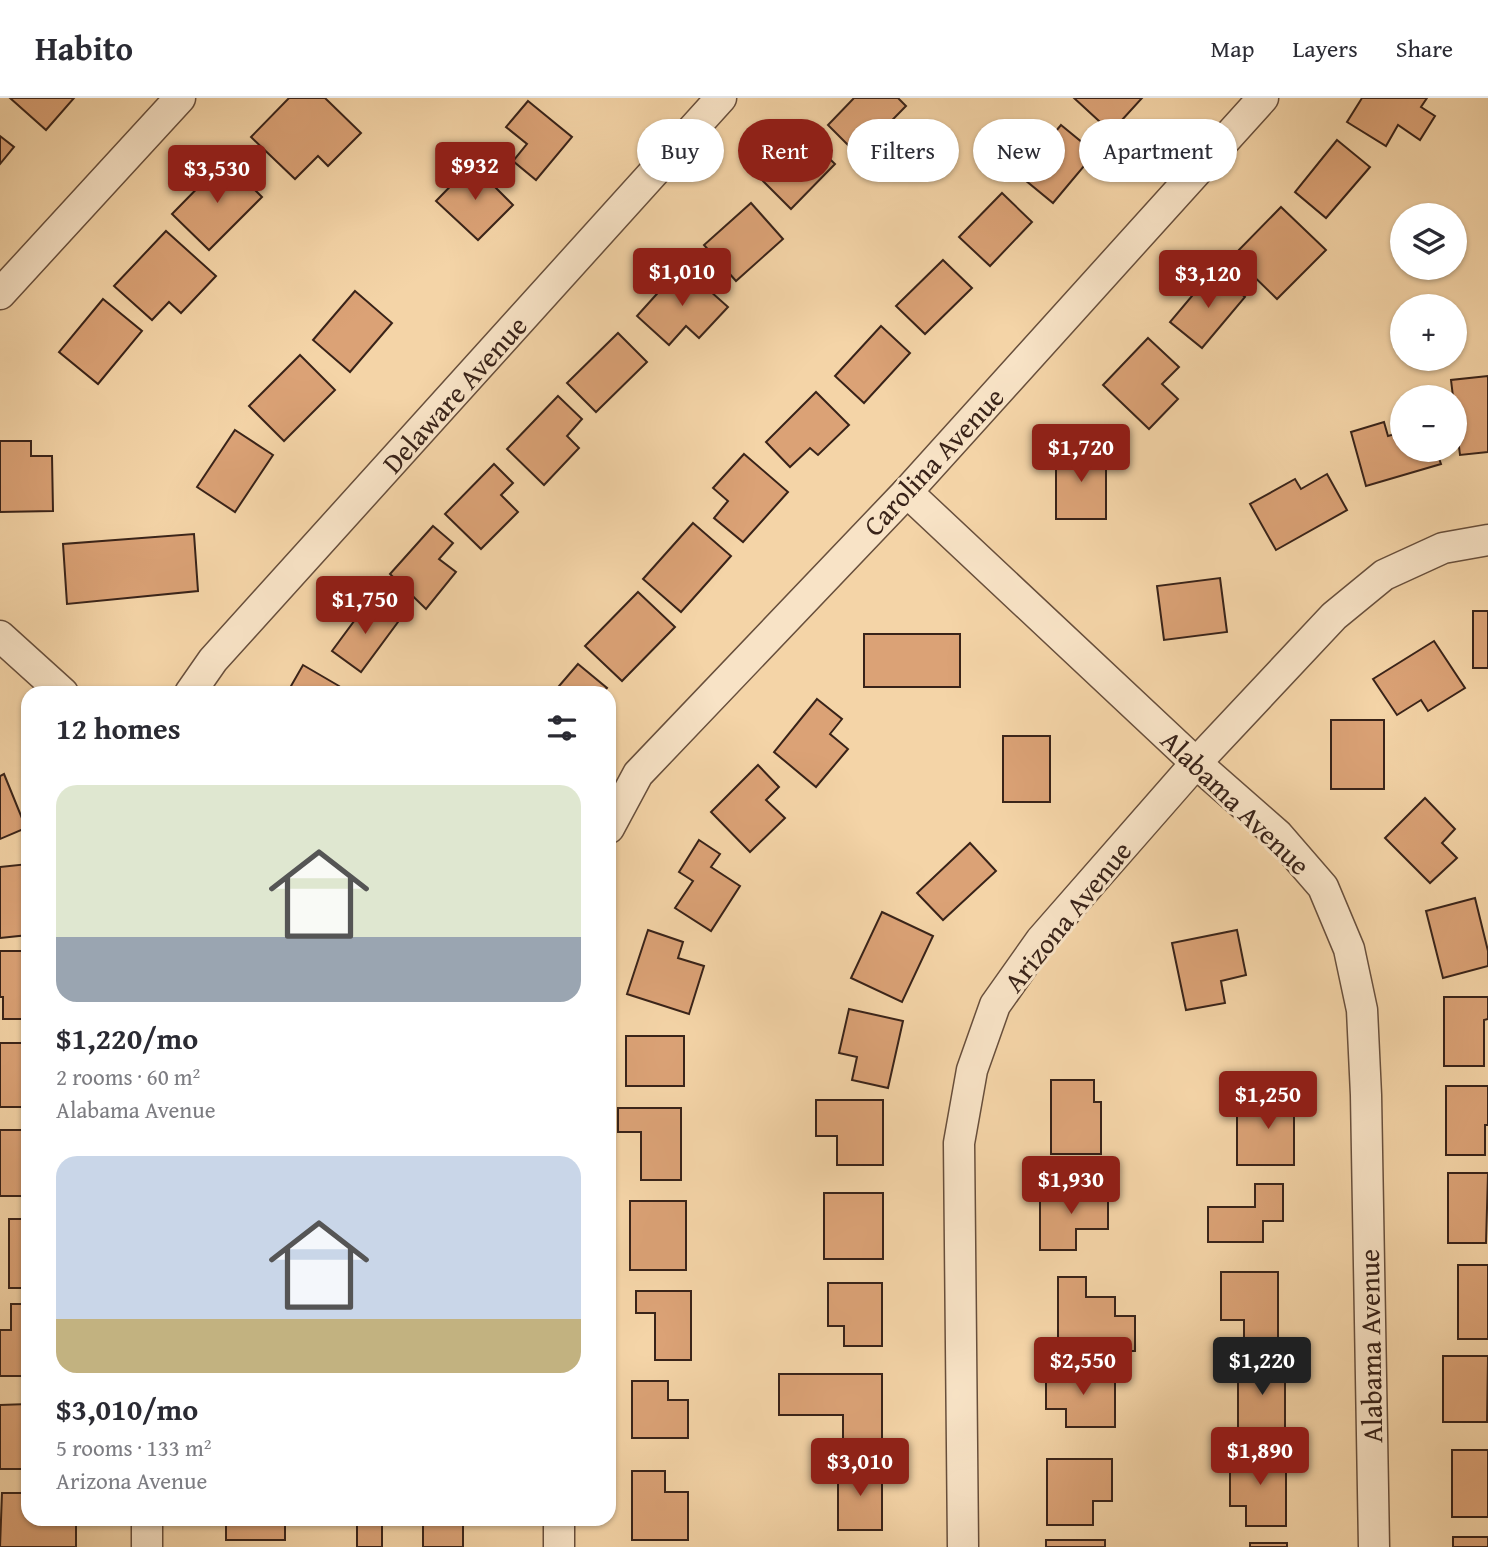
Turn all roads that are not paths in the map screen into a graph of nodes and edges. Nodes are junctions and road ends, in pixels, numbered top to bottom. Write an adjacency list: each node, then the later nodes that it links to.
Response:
1 (180, 98): 4 (street)
2 (721, 98): 9 (street, Delaware Avenue)
3 (1263, 98): 5 (street, Carolina Avenue)
4 (0, 295)
5 (907, 492): 10 (street, Alabama Avenue); 11 (street, Carolina Avenue)
6 (1488, 540): 10 (street, Arizona Avenue)
7 (0, 636): 8 (street)
8 (55, 686)
9 (195, 686)
10 (1196, 763): 16 (street, Arizona Avenue); 17 (street, Alabama Avenue)
11 (616, 815)
12 (147, 1526): 14 (street)
13 (559, 1526): 15 (street)
14 (147, 1547)
15 (559, 1547)
16 (963, 1547)
17 (1374, 1547)

